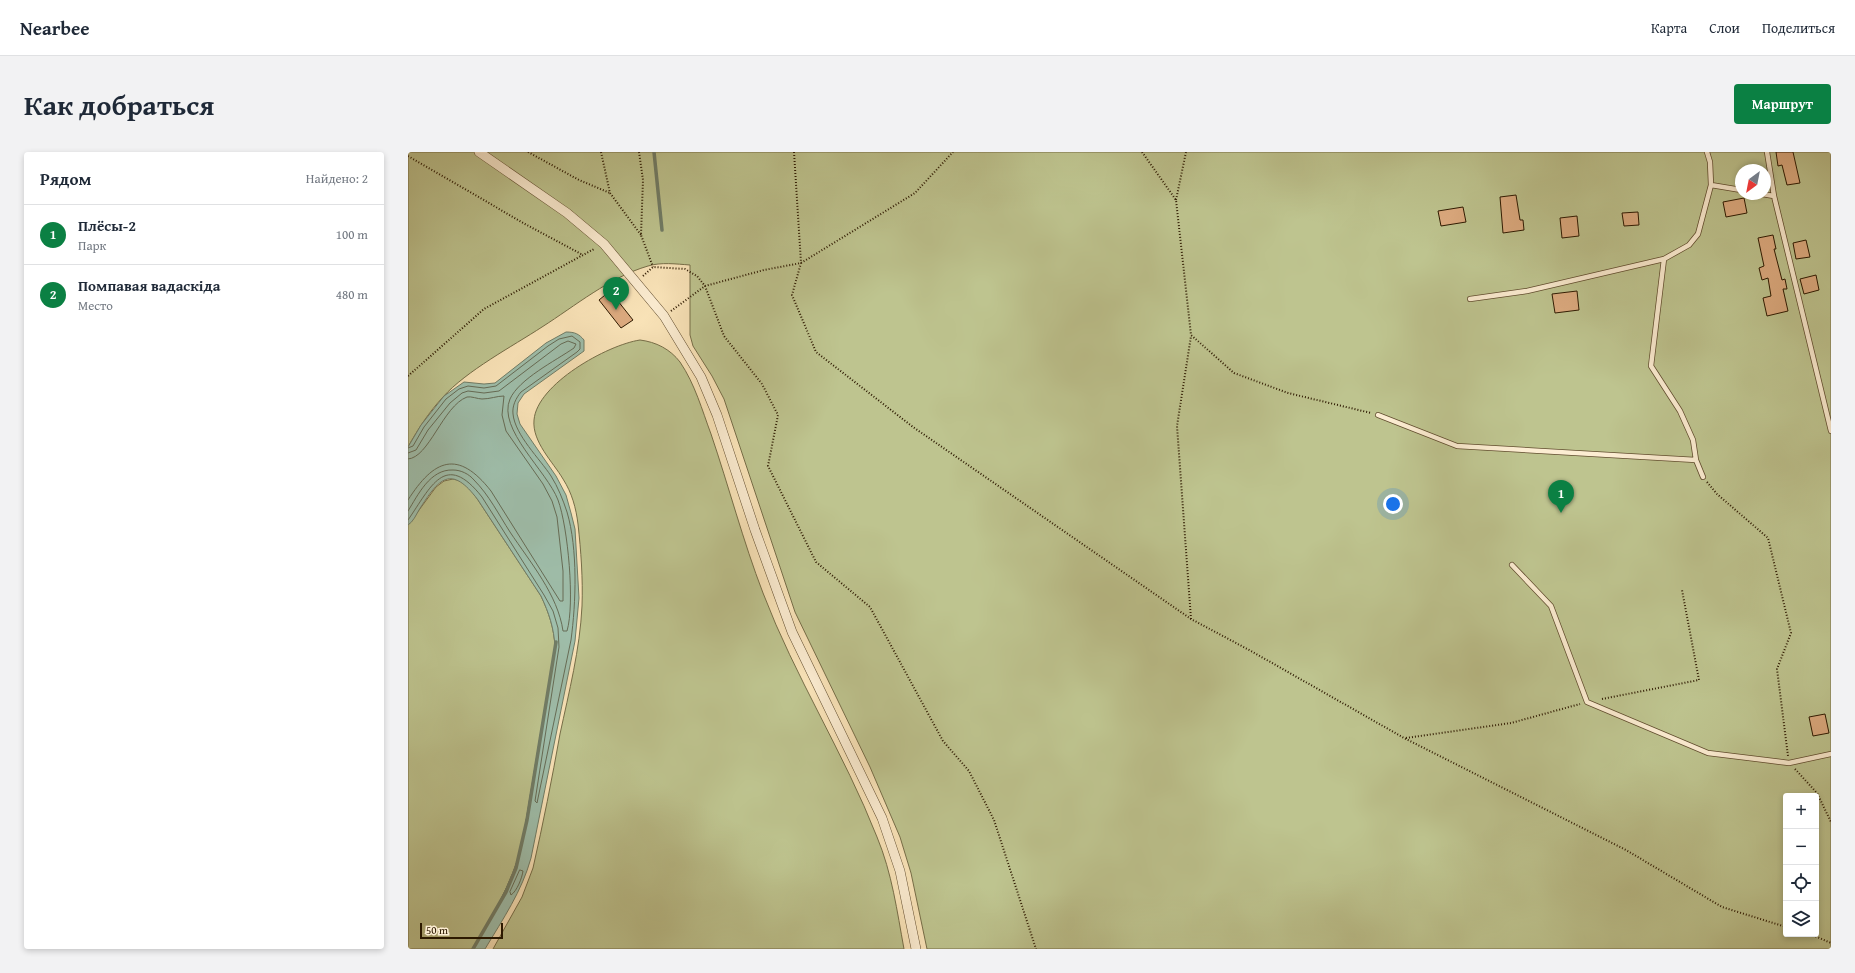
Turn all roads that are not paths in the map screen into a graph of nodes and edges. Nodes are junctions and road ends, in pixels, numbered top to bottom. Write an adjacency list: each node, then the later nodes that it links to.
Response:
1 (479, 152): 16 (street)
2 (1707, 152): 4 (lane)
3 (1767, 152): 7 (lane)
4 (1711, 185): 5 (lane); 8 (lane)
5 (1735, 189)
6 (1771, 196): 7 (lane)
7 (1774, 196): 11 (lane)
8 (1664, 259): 9 (lane); 12 (lane)
9 (1470, 299)
10 (1378, 415): 12 (lane)
11 (1831, 431)
12 (1696, 460): 13 (lane)
13 (1702, 477)
14 (1512, 565): 15 (lane)
15 (1831, 754)
16 (916, 949)

